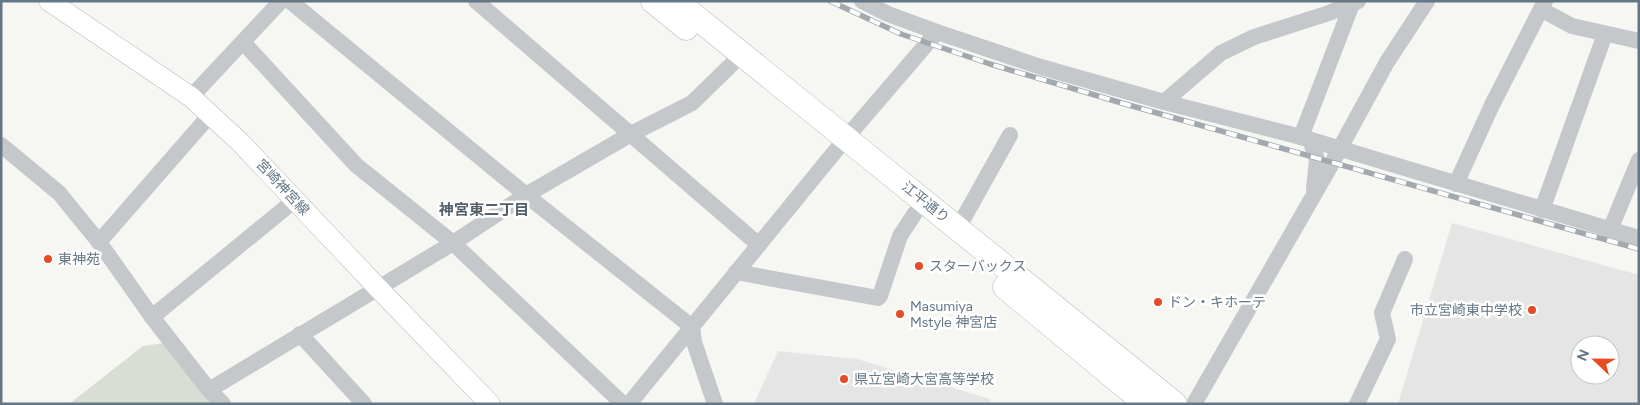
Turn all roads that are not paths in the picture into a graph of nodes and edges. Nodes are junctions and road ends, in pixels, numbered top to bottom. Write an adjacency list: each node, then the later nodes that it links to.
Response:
1 (49, 1): 16 (main road, 宮崎神宮線)
2 (281, 1): 14 (street)
3 (290, 1): 27 (street)
4 (476, 1): 19 (street)
5 (653, 1): 15 (highway, 江平通り)
6 (676, 1): 22 (highway, 江平通り)
7 (862, 1): 11 (street)
8 (1427, 1): 24 (street)
9 (1355, 3): 17 (street); 21 (street)
10 (1544, 6): 12 (street); 26 (street)
11 (936, 32): 17 (street); 22 (street)
12 (1605, 34): 13 (street); 30 (street)
13 (1639, 41)
14 (243, 42): 16 (street); 36 (street)
15 (732, 64): 19 (street); 22 (highway, 江平通り)
16 (191, 97): 18 (main road, 宮崎神宮線)
17 (1164, 102): 21 (street)
18 (210, 115): 29 (main road, 宮崎神宮線); 35 (street)
19 (631, 134): 27 (street); 37 (street)
20 (1010, 135): 32 (street)
21 (1306, 139): 24 (street); 28 (street)
22 (842, 143): 31 (highway, 江平通り); 32 (highway, 江平通り); 37 (street)
23 (1, 145): 35 (street)
24 (1340, 149): 26 (street); 28 (street)
25 (1639, 160): 33 (street)
26 (1456, 184): 30 (street)
27 (526, 195): 36 (street); 42 (street)
28 (1313, 196): 53 (street)
29 (295, 200): 40 (main road, 宮崎神宮線); 41 (street)
30 (1542, 210): 33 (street)
31 (916, 214): 39 (street); 51 (highway, 江平通り)
32 (958, 228): 52 (highway, 江平通り)
33 (1610, 230): 34 (street)
34 (1639, 238)
35 (98, 242): 41 (street)
36 (453, 243): 40 (street); 48 (street)
37 (759, 245): 39 (street)
38 (1404, 259): 54 (street)
39 (736, 272): 42 (street)
40 (377, 287): 43 (street); 47 (main road, 宮崎神宮線)
41 (152, 317): 44 (street)
42 (692, 327): 49 (street); 50 (street)
43 (300, 334): 44 (street); 46 (street)
44 (209, 390): 45 (street)
45 (223, 404)
46 (364, 404)
47 (490, 404)
48 (623, 404)
49 (629, 404)
50 (714, 404)
51 (1146, 404)
52 (1175, 404)
53 (1194, 404)
54 (1357, 404)

